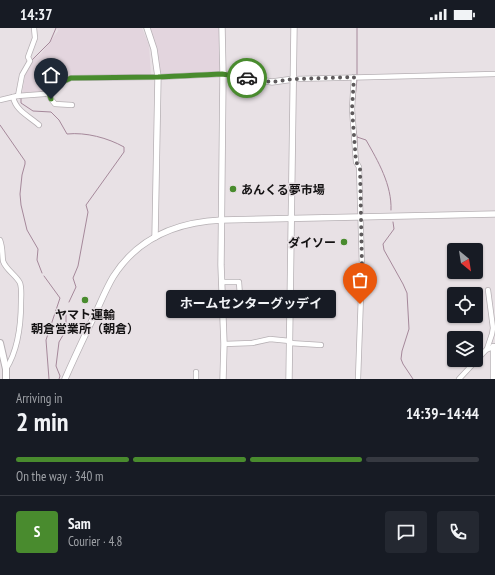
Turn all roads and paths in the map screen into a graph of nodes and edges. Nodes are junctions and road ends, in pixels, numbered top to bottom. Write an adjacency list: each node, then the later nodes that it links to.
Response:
1 (34, 28): 11 (street)
2 (147, 28): 7 (street)
3 (222, 28): 5 (street)
4 (294, 28): 9 (street)
5 (222, 74): 7 (street); 9 (street); 18 (street)
6 (495, 74): 8 (street)
7 (158, 77): 10 (street); 19 (street)
8 (356, 77): 9 (street); 16 (street)
9 (294, 79): 17 (street)
10 (49, 93): 11 (street); 13 (street)
11 (18, 96): 12 (street); 14 (street)
12 (0, 100)
13 (72, 105)
14 (39, 125)
15 (495, 214): 16 (street)
16 (361, 217): 17 (street); 40 (street)
17 (291, 218): 18 (street); 26 (street)
18 (222, 220): 19 (street); 21 (street)
19 (155, 237): 36 (street)
20 (0, 240): 32 (street)
21 (222, 282): 25 (street); 28 (street)
22 (495, 291): 23 (street)
23 (489, 302): 24 (street); 31 (street)
24 (495, 302)
25 (241, 311)
26 (290, 342): 28 (street); 29 (street); 39 (street)
27 (0, 343): 32 (main road)
28 (224, 344): 38 (street)
29 (321, 345)
30 (494, 346): 31 (street); 42 (street)
31 (487, 349): 41 (street)
32 (6, 369): 35 (main road)
33 (196, 372): 37 (street)
34 (0, 378): 35 (street)
35 (6, 379)
36 (65, 379)
37 (196, 379)
38 (223, 379)
39 (289, 379)
40 (358, 379)
41 (459, 379)
42 (493, 379)

